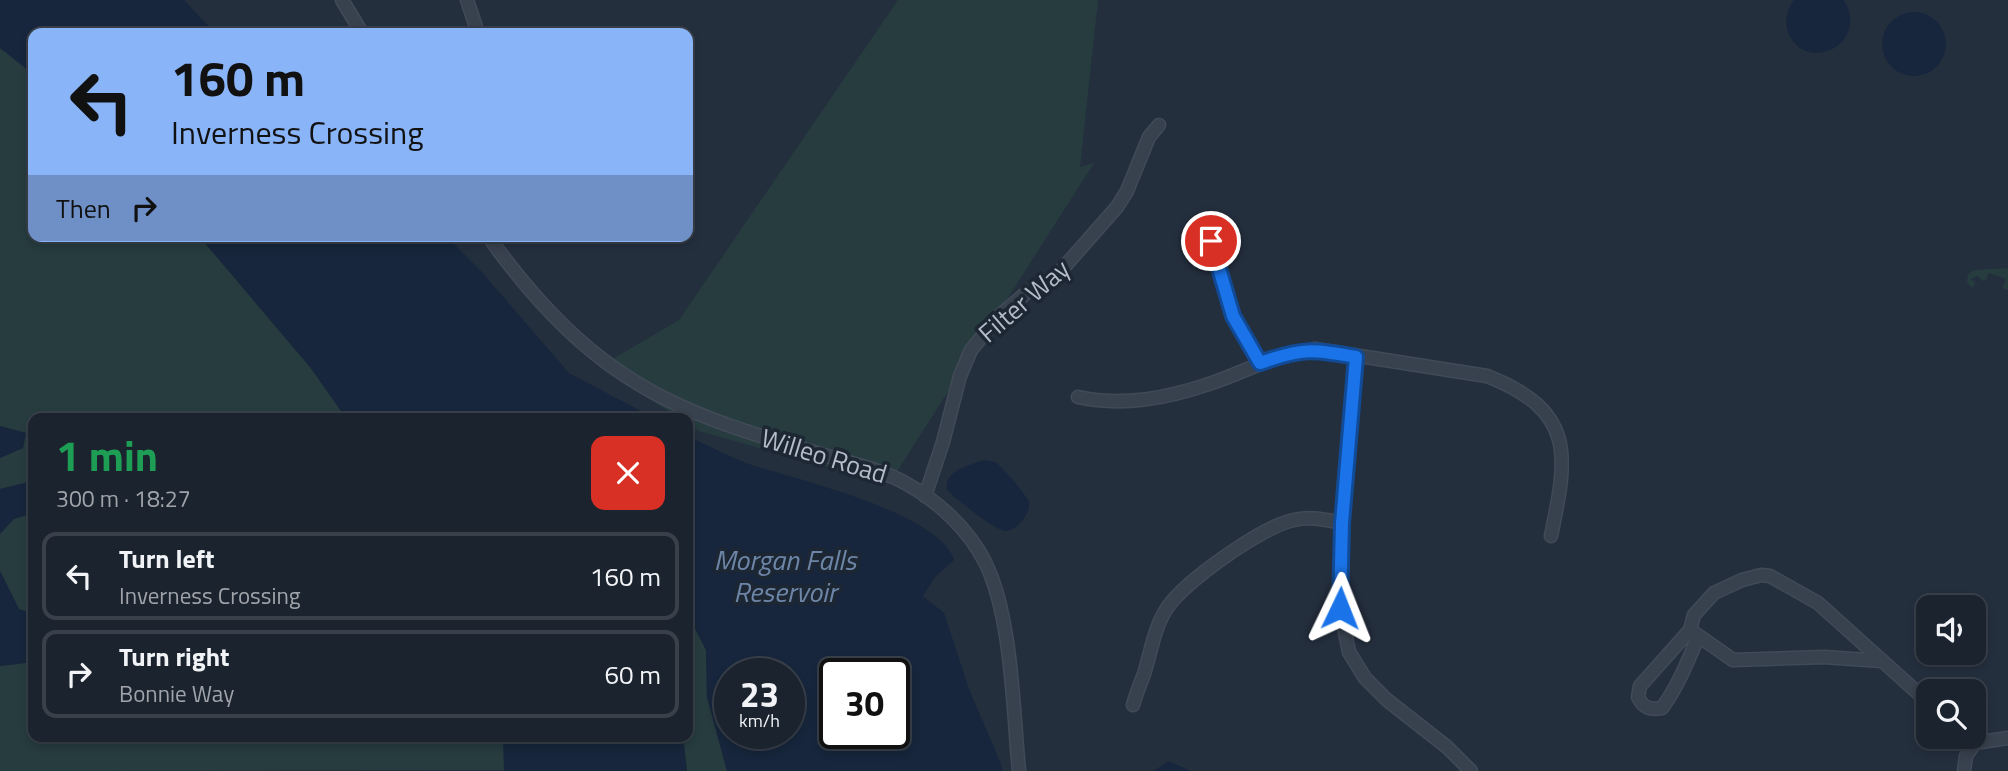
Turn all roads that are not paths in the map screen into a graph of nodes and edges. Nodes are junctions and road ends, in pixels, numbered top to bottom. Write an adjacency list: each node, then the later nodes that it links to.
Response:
1 (342, 0): 3 (street)
2 (467, 0): 4 (street)
3 (359, 28)
4 (476, 28)
5 (1159, 125): 11 (street, Filter Way)
6 (1211, 241): 9 (street)
7 (492, 242): 11 (street, Willeo Road)
8 (1356, 357): 9 (street); 12 (street); 13 (street)
9 (1260, 363): 10 (street)
10 (1078, 397)
11 (925, 496): 21 (street, Willeo Road)
12 (1342, 523): 17 (street); 22 (street)
13 (1551, 536)
14 (1694, 633): 14 (street); 15 (street); 15 (street)
15 (1882, 661): 16 (street)
16 (1916, 691)
17 (1133, 705)
18 (2008, 738): 19 (street)
19 (1986, 739)
20 (1968, 749): 23 (street)
21 (1019, 771)
22 (1471, 771)
23 (1964, 771)

